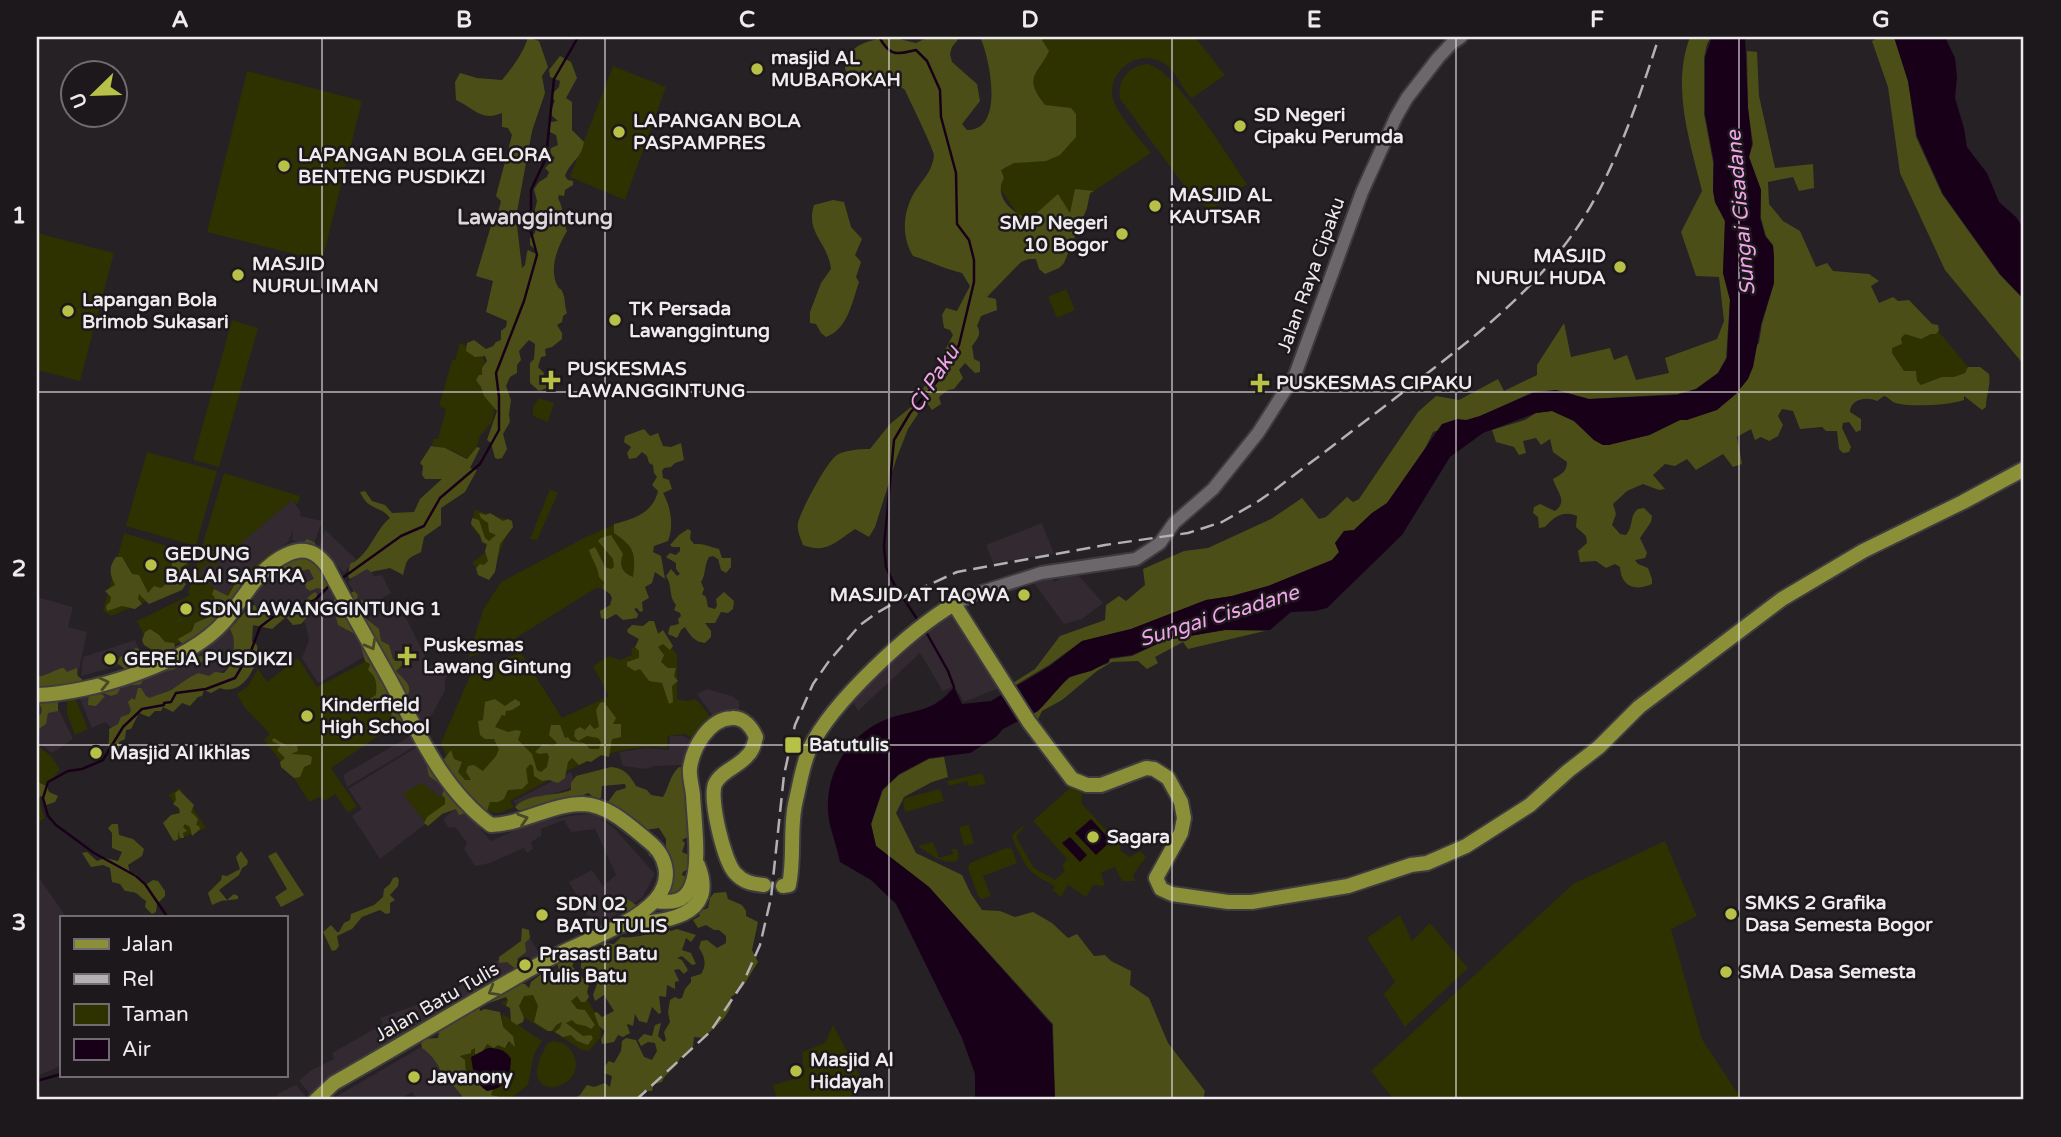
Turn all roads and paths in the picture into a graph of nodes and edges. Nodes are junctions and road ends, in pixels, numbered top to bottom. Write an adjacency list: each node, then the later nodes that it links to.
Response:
1 (1461, 37): 3 (street, Jalan Raya Cipaku)
2 (2024, 468): 3 (main road)
3 (954, 604): 7 (main road)
4 (37, 695): 8 (main road, one-way to 8)
5 (696, 860): 6 (main road); 8 (main road); 9 (main road)
6 (764, 885)
7 (783, 886)
8 (655, 901): 9 (main road)
9 (619, 925): 10 (main road, Jalan Batu Tulis, one-way to 10)
10 (316, 1100)

